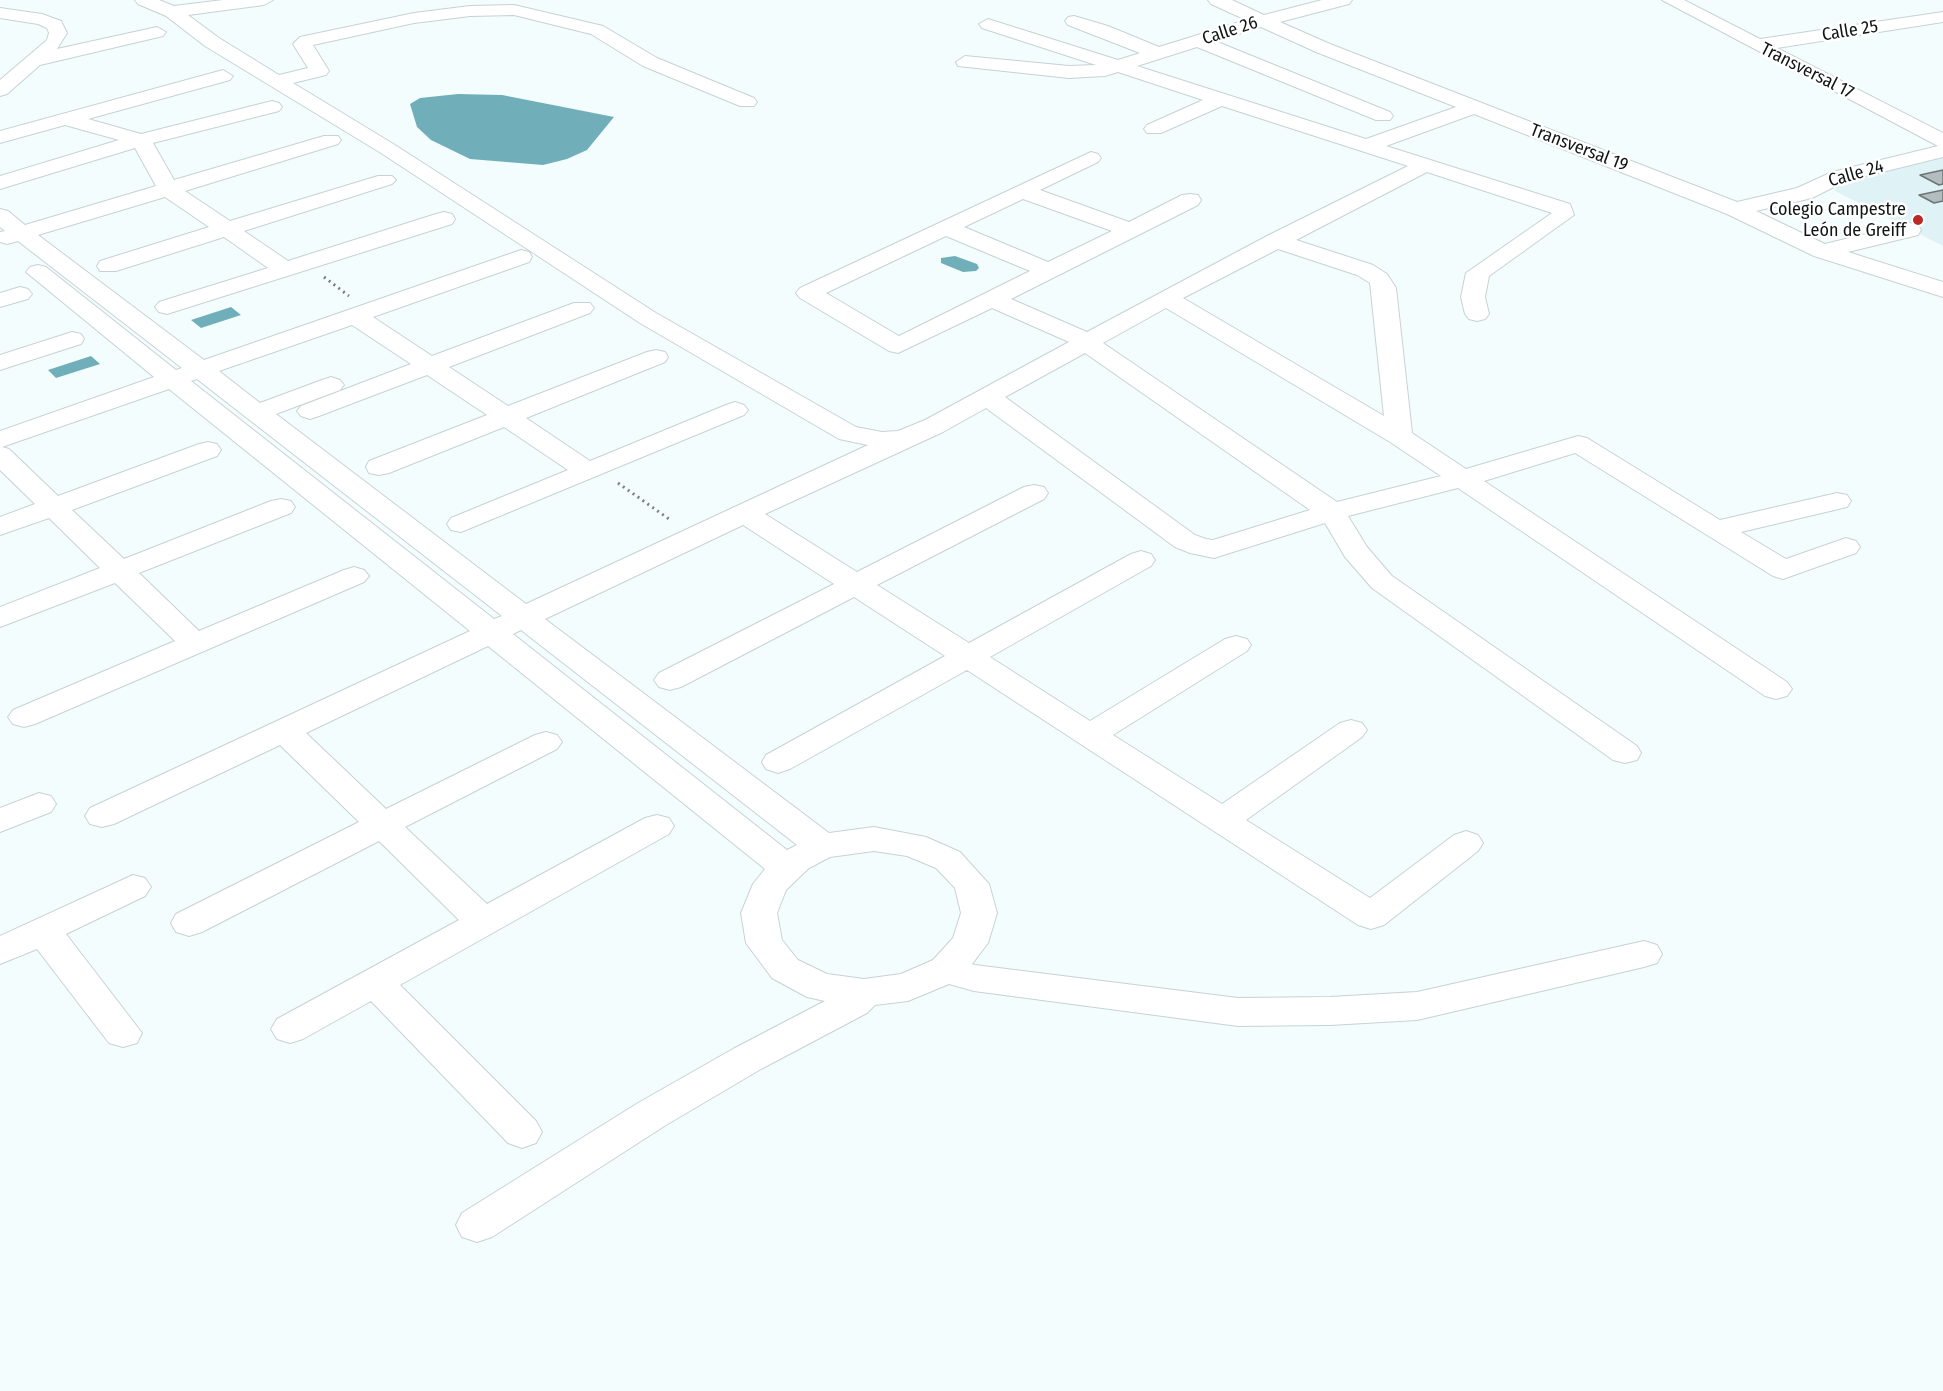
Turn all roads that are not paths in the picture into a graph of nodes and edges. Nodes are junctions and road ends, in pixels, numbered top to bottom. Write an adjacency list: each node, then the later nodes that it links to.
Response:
1 (144, 0): 6 (street)
2 (264, 0): 6 (street)
3 (1216, 0): 11 (street, Transversal 19)
4 (1343, 0): 11 (street, Calle 26)
5 (1671, 0): 16 (street, Transversal 17)
6 (172, 12): 25 (street)
7 (0, 13): 12 (street)
8 (1943, 17): 16 (street, Calle 25)
9 (0, 21): 12 (street)
10 (1074, 21): 17 (street)
11 (1261, 21): 15 (street, Calle 26); 32 (street, Transversal 19)
12 (34, 22): 18 (street); 19 (street)
13 (988, 24): 22 (street)
14 (157, 32): 18 (street)
15 (1198, 41): 17 (street, Calle 26); 21 (street)
16 (1758, 45): 40 (street, Transversal 17)
17 (1159, 54): 22 (street, Calle 26)
18 (35, 61): 19 (street); 28 (street)
19 (15, 62): 23 (street)
20 (965, 62): 22 (street, Calle 26)
21 (1255, 64): 26 (street); 27 (street)
22 (1119, 67): 26 (street)
23 (0, 74)
24 (223, 76): 35 (street)
25 (276, 81): 30 (street); 86 (street)
26 (1184, 88): 29 (street)
27 (1315, 89): 33 (street); 34 (street)
28 (0, 90)
29 (1219, 100): 33 (street); 36 (street)
30 (747, 102)
31 (272, 107): 38 (street)
32 (1474, 107): 41 (street); 50 (street, Transversal 19)
33 (1250, 110): 41 (street)
34 (1383, 116)
35 (65, 119): 37 (street); 38 (street)
36 (1154, 129)
37 (0, 137)
38 (141, 140): 46 (street); 47 (street)
39 (331, 140): 47 (street)
40 (1943, 141)
41 (1363, 147): 44 (street)
42 (1943, 151): 50 (street, Calle 24)
43 (1091, 158): 48 (street)
44 (1426, 165): 58 (street); 71 (street)
45 (385, 180): 54 (street)
46 (0, 183)
47 (168, 189): 54 (street); 57 (street)
48 (1021, 191): 53 (street); 55 (street)
49 (1190, 200): 55 (street)
50 (1735, 209): 59 (street, Transversal 19)
51 (0, 216): 57 (street)
52 (444, 219): 62 (street)
53 (944, 227): 63 (street); 67 (street)
54 (229, 229): 61 (street); 62 (street)
55 (1131, 230): 63 (street)
56 (1910, 230): 59 (street)
57 (7, 238): 64 (street)
58 (1275, 241): 66 (street); 85 (street)
59 (1822, 251): 65 (street, Transversal 19)
60 (521, 257): 69 (street)
61 (108, 266)
62 (294, 266): 68 (street)
63 (1050, 271): 67 (street)
64 (68, 282): 77 (street); 79 (street)
65 (1943, 290)
66 (1166, 298): 73 (street); 85 (street)
67 (993, 300): 73 (street)
68 (167, 307)
69 (355, 308): 76 (street); 77 (street)
70 (582, 308): 76 (street)
71 (1477, 314)
72 (72, 339): 75 (street)
73 (1085, 344): 80 (street); 97 (street)
74 (656, 357): 84 (street)
75 (0, 363)
76 (430, 365): 82 (street); 84 (street)
77 (201, 369): 79 (street); 83 (street)
78 (375, 369): 83 (street)
79 (173, 379): 87 (street); 109 (street)
80 (988, 397): 86 (street); 97 (street)
81 (735, 410): 91 (street)
82 (310, 411)
83 (256, 413): 108 (street)
84 (508, 417): 90 (street); 91 (street)
85 (1399, 436): 92 (street)
86 (902, 439): 98 (street)
87 (0, 440)
88 (208, 450): 96 (street)
89 (0, 455): 96 (street)
90 (379, 467)
91 (588, 471): 99 (street)
92 (1462, 479): 97 (street); 101 (street); 114 (street)
93 (1034, 493): 106 (street)
94 (1837, 501): 101 (street)
95 (281, 507): 104 (street)
96 (52, 508): 100 (street); 104 (street)
97 (1332, 512): 120 (street)
98 (746, 514): 106 (street); 108 (street)
99 (461, 524)
100 (0, 527)
101 (1716, 529): 102 (street)
102 (1846, 548)
103 (1141, 560): 112 (street)
104 (121, 571): 107 (street); 110 (street)
105 (354, 576): 110 (street)
106 (856, 585): 112 (street); 113 (street)
107 (0, 618)
108 (524, 619): 109 (street); 129 (street)
109 (494, 633): 117 (street); 130 (street)
110 (194, 644): 115 (street)
111 (1236, 645): 118 (street)
112 (968, 657): 118 (street); 121 (street)
113 (670, 680)
114 (1776, 689)
115 (24, 717)
116 (1352, 730): 125 (street)
117 (285, 731): 123 (street); 126 (street)
118 (1088, 736): 125 (street)
119 (546, 742): 126 (street)
120 (1625, 753)
121 (778, 762)
122 (39, 804): 124 (street)
123 (102, 816)
124 (0, 821)
125 (1221, 822): 128 (street)
126 (384, 825): 132 (street); 133 (street)
127 (657, 826): 132 (street)
128 (1466, 843)
129 (822, 846): 130 (street); 137 (street)
130 (788, 869): 139 (street)
131 (133, 887): 134 (street)
132 (483, 922): 138 (street)
133 (189, 923)
134 (43, 931): 135 (street); 141 (street)
135 (0, 951)
136 (1644, 954): 137 (street)
137 (946, 969): 139 (street)
138 (376, 982): 140 (street); 142 (street)
139 (864, 993): 143 (street)
140 (290, 1029)
141 (123, 1033)
142 (522, 1132)
143 (477, 1225)

